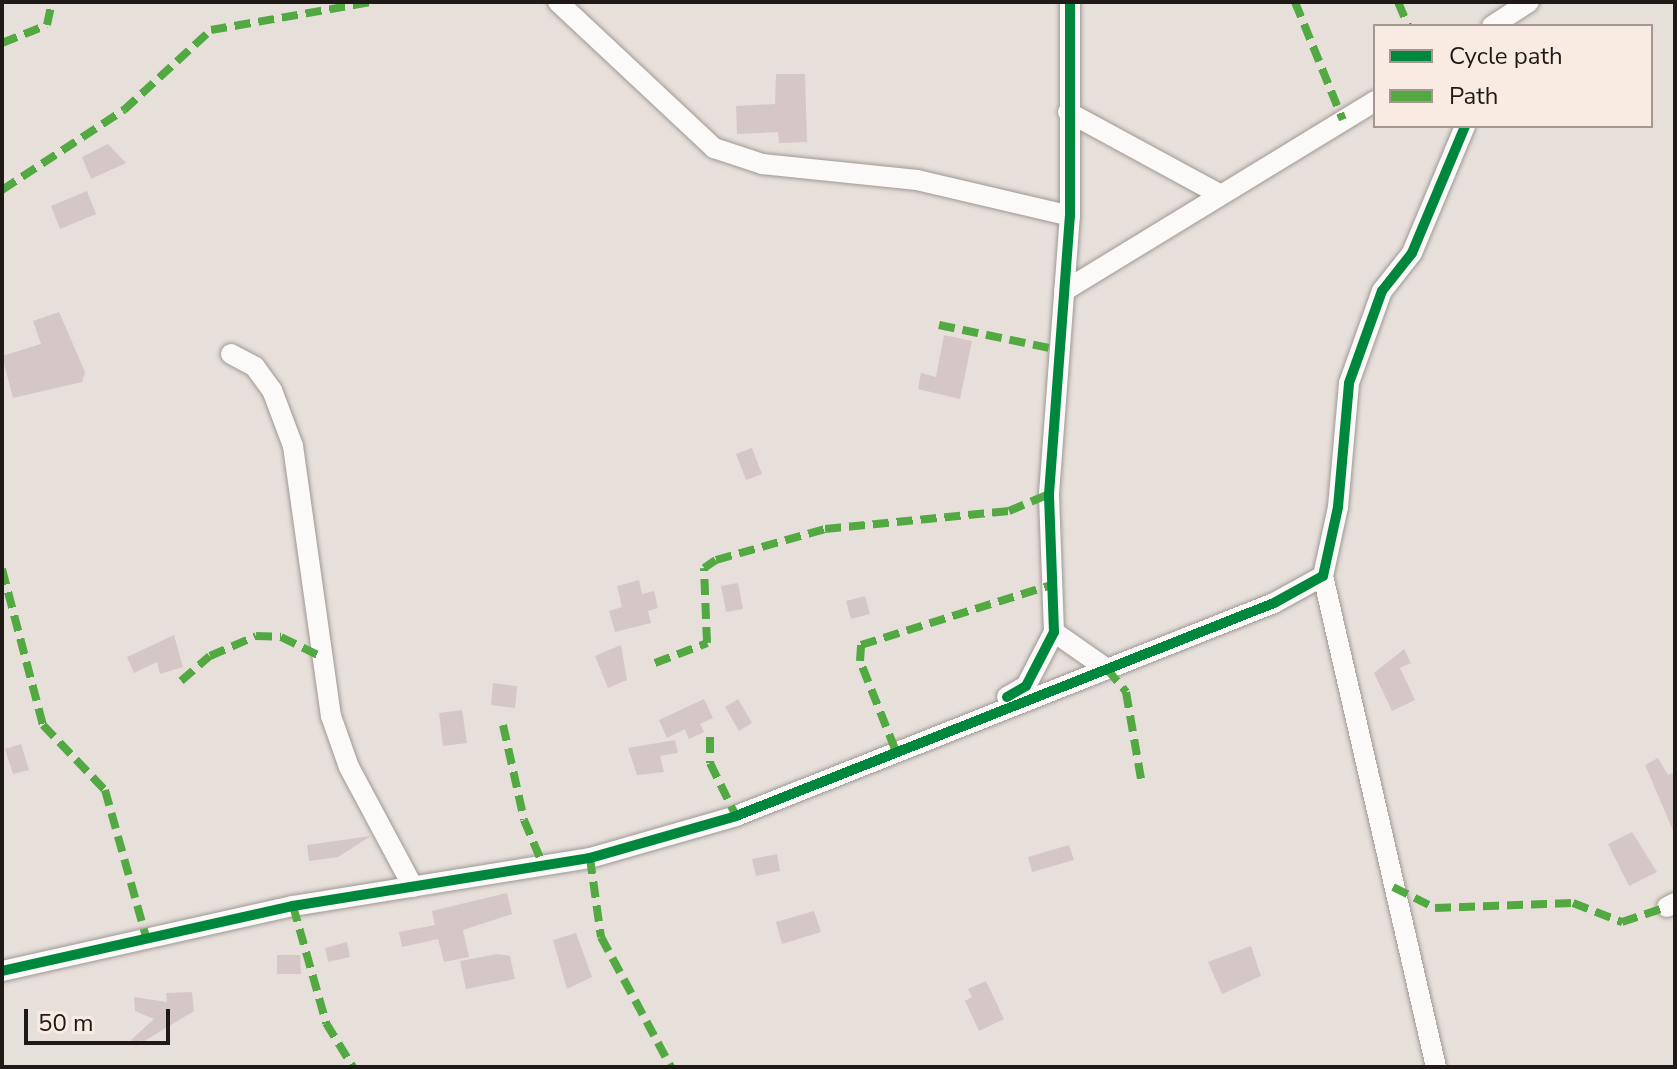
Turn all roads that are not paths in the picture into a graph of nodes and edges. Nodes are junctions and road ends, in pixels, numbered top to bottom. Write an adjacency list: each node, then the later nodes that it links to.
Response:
1 (558, 2): 10 (street)
2 (1070, 2): 7 (street)
3 (1526, 4): 4 (street); 5 (street)
4 (1495, 24)
5 (1513, 24)
6 (1373, 102): 9 (street)
7 (1068, 112): 9 (street); 10 (street)
8 (1464, 128): 13 (street)
9 (1217, 193): 11 (street)
10 (1070, 216): 11 (street)
11 (1064, 291): 14 (street)
12 (231, 354): 17 (street)
13 (1323, 576): 15 (street); 19 (street)
14 (1054, 632): 15 (street); 16 (street)
15 (1107, 669): 16 (street)
16 (980, 714): 17 (street)
17 (413, 887): 18 (street)
18 (2, 971)
19 (1436, 1067)

